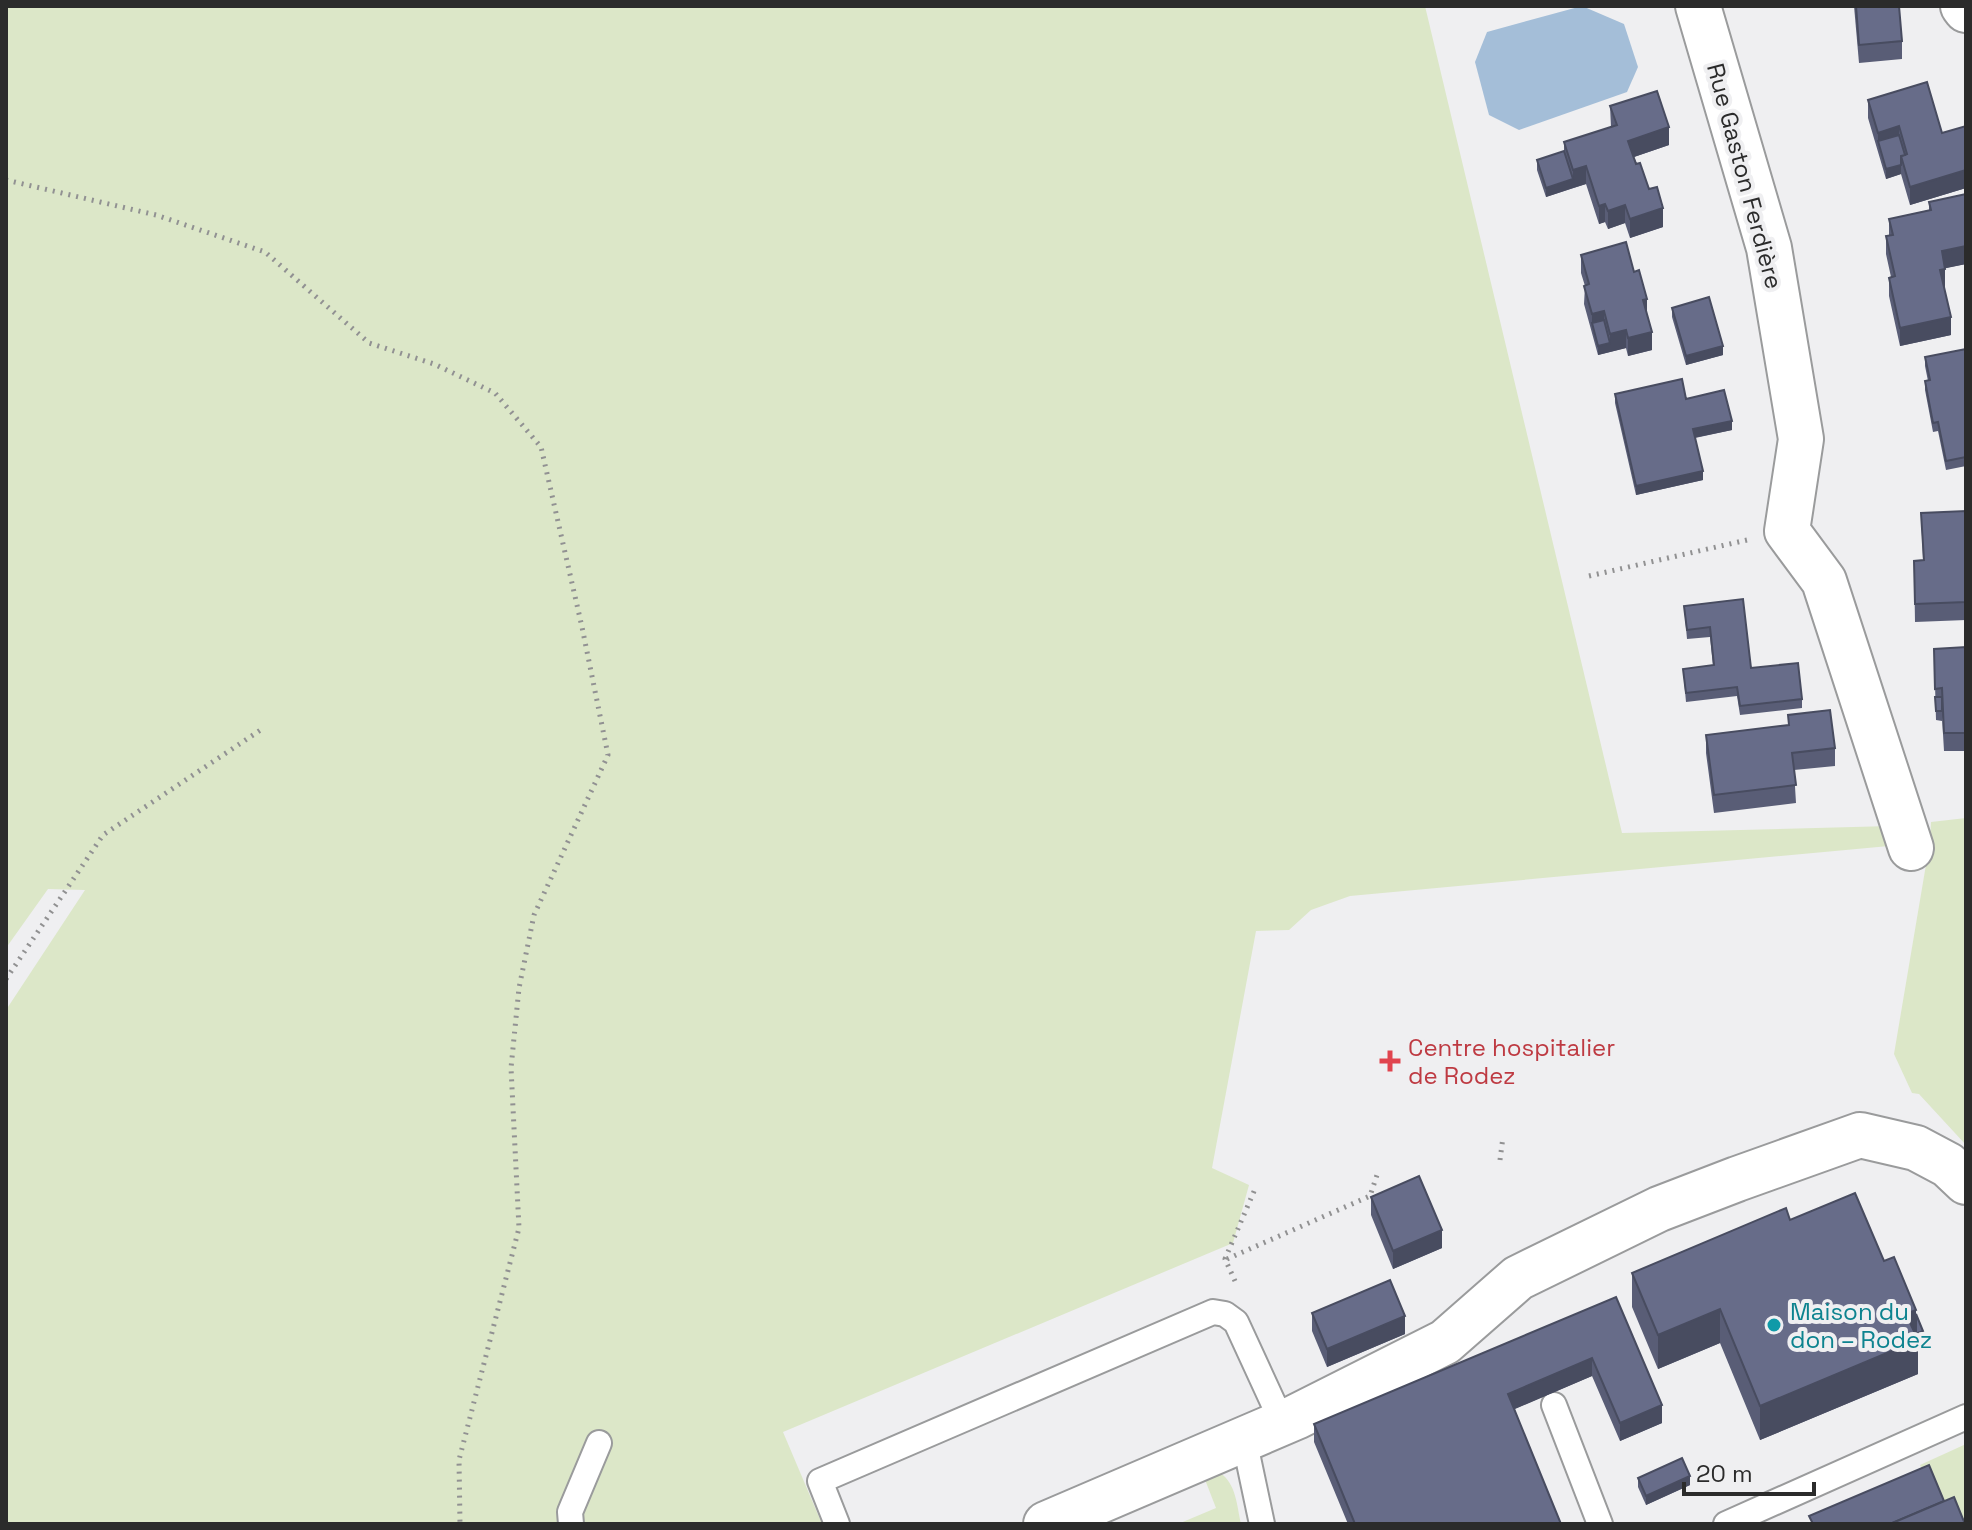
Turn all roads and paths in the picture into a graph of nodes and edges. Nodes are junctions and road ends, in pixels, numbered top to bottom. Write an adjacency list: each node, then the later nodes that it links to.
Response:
1 (1698, 6): 3 (street, Rue Gaston Ferdière)
2 (6, 180): 18 (path)
3 (1787, 531): 4 (path); 6 (street)
4 (1589, 576)
5 (262, 729): 7 (path)
6 (1911, 848)
7 (6, 979)
8 (1503, 1137): 9 (path)
9 (1500, 1160)
10 (1377, 1175): 12 (path)
11 (1966, 1182): 15 (street)
12 (1225, 1259)
13 (1554, 1405): 23 (lane)
14 (1966, 1417): 17 (lane)
15 (1263, 1430): 20 (lane); 21 (street); 22 (lane)
16 (599, 1443): 19 (lane)
17 (1741, 1521)
18 (460, 1524)
19 (571, 1524)
20 (837, 1524)
21 (1046, 1524)
22 (1262, 1524)
23 (1600, 1524)

